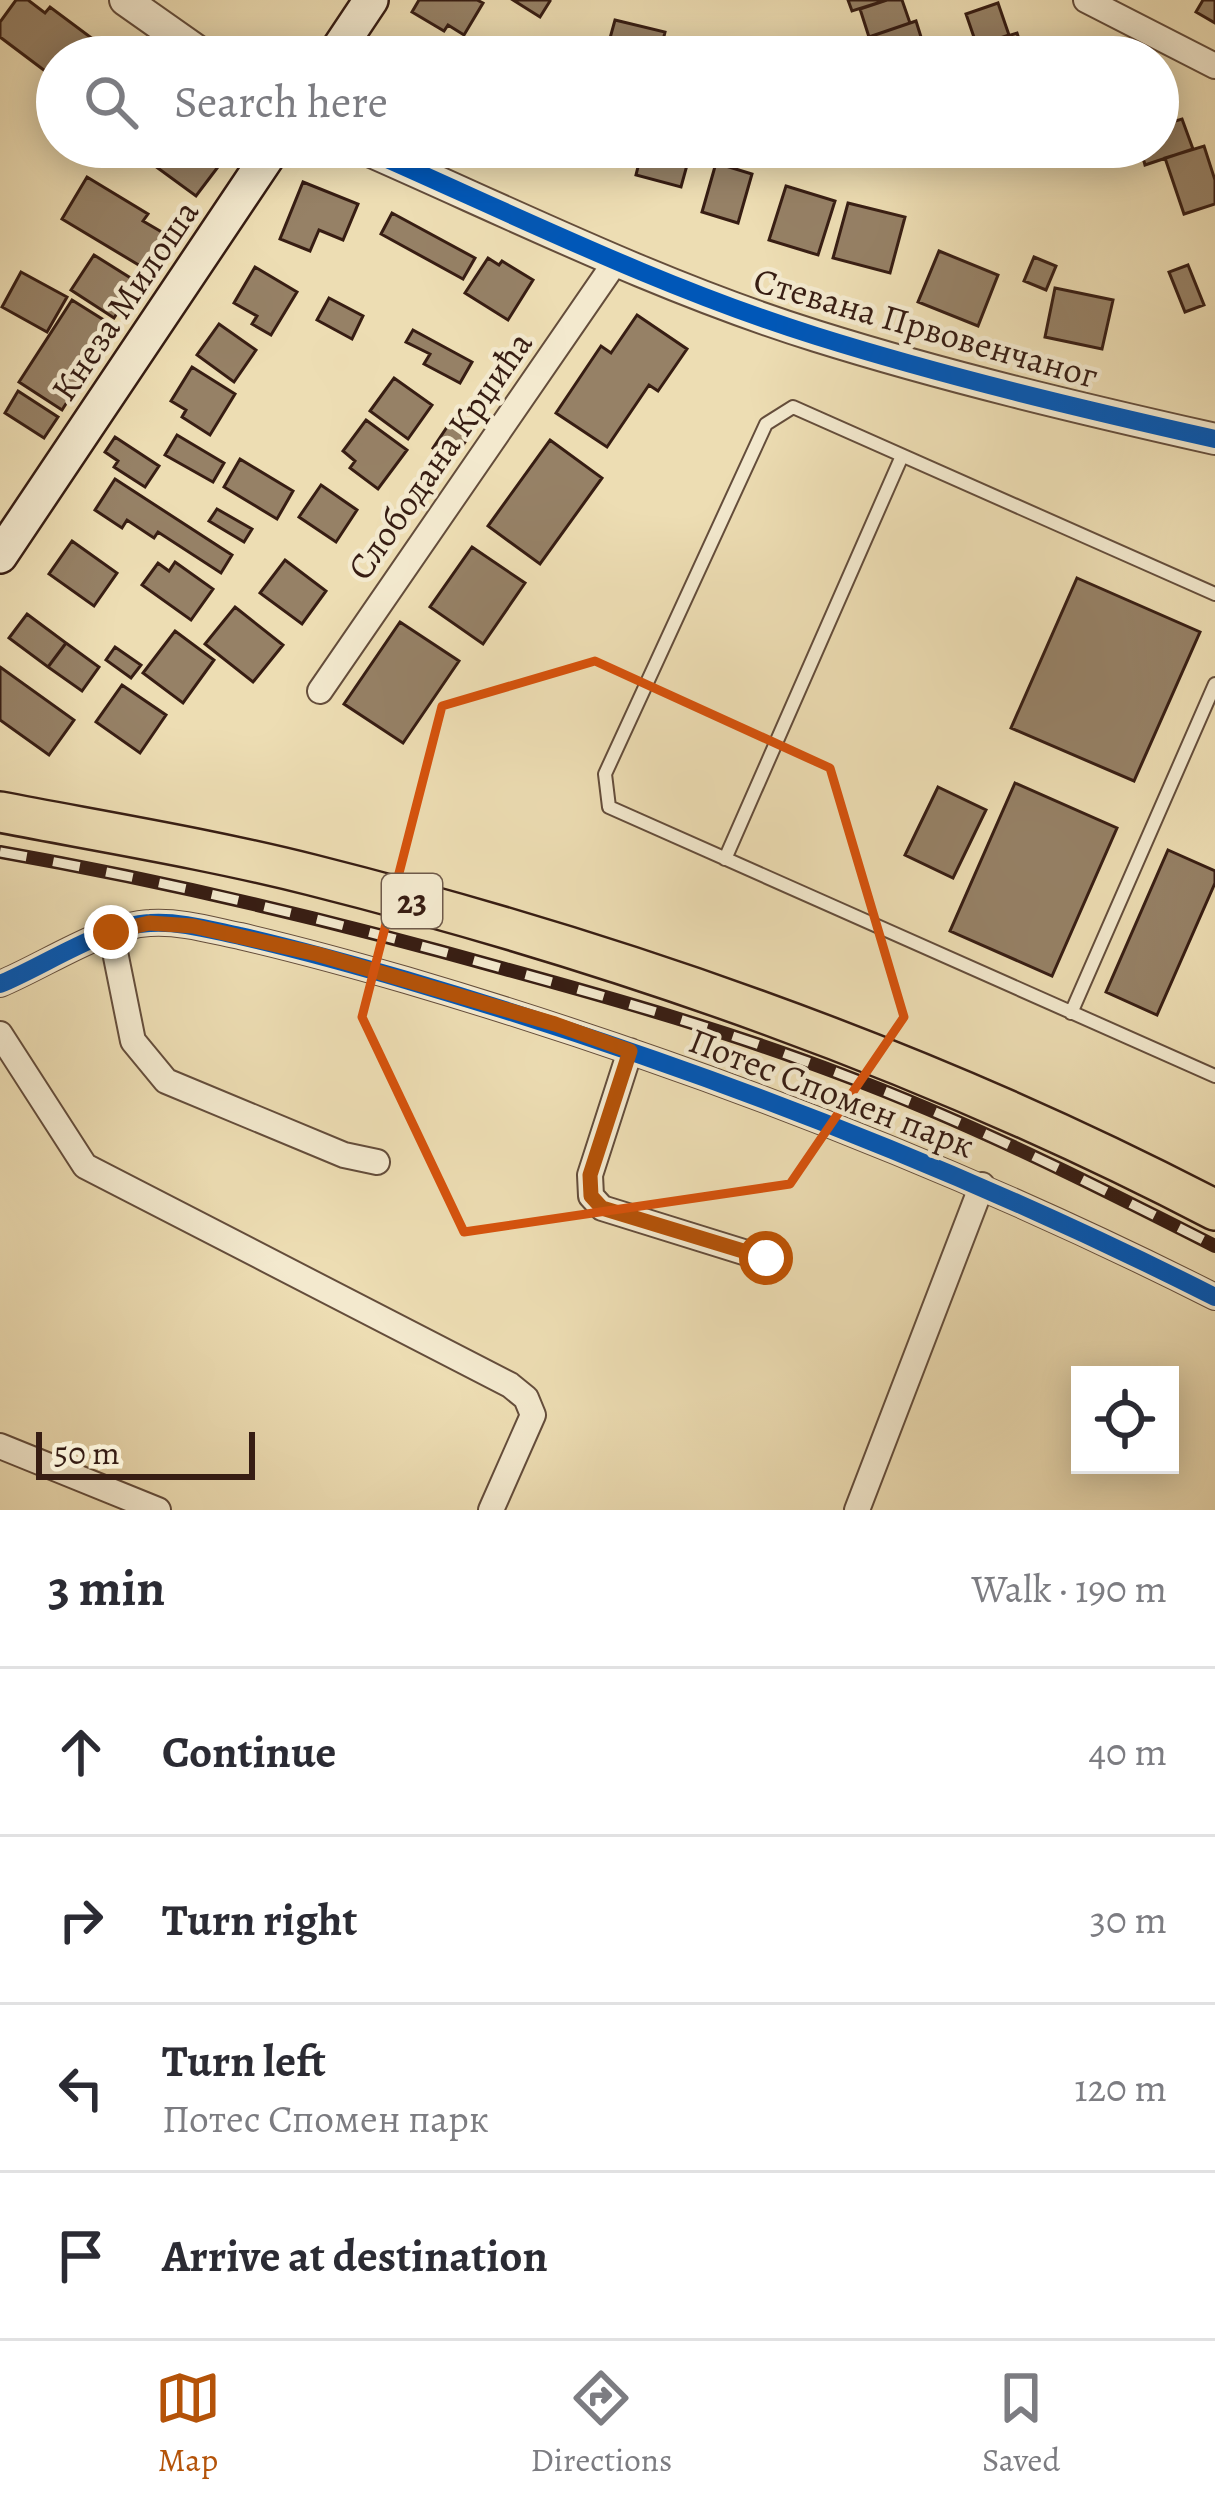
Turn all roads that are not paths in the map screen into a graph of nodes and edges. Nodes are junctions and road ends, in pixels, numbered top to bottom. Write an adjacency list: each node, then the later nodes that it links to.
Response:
1 (125, 0): 4 (street)
2 (371, 0): 5 (main road)
3 (1086, 0): 6 (street)
4 (176, 36)
5 (347, 36)
6 (1156, 36)
7 (1179, 48): 8 (street)
8 (1215, 66)
9 (260, 168): 14 (main road, Кнеза Милоша)
10 (407, 168): 11 (street, Стевана Првовенчаног)
11 (616, 261): 12 (street, Стевана Првовенчаног); 17 (street, Слободана Крџића)
12 (1215, 439)
13 (902, 456): 15 (lane); 19 (lane); 19 (lane)
14 (0, 556)
15 (1215, 594)
16 (1215, 685): 22 (lane)
17 (320, 691)
18 (0, 812): 28 (main road, 23)
19 (724, 859): 22 (lane)
20 (111, 932): 21 (street, Потес Спомен парк); 24 (street, Потес Спомен парк); 26 (street)
21 (0, 984)
22 (1072, 1012): 25 (lane)
23 (0, 1034): 33 (street)
24 (630, 1051): 27 (street, Потес Спомен парк); 29 (street)
25 (1215, 1076)
26 (377, 1162)
27 (982, 1185): 30 (street, Потес Спомен парк); 34 (street, Потес Спомен парк)
28 (1215, 1210)
29 (766, 1258)
30 (1215, 1297)
31 (0, 1446): 32 (street)
32 (158, 1510)
33 (491, 1510)
34 (857, 1510)

